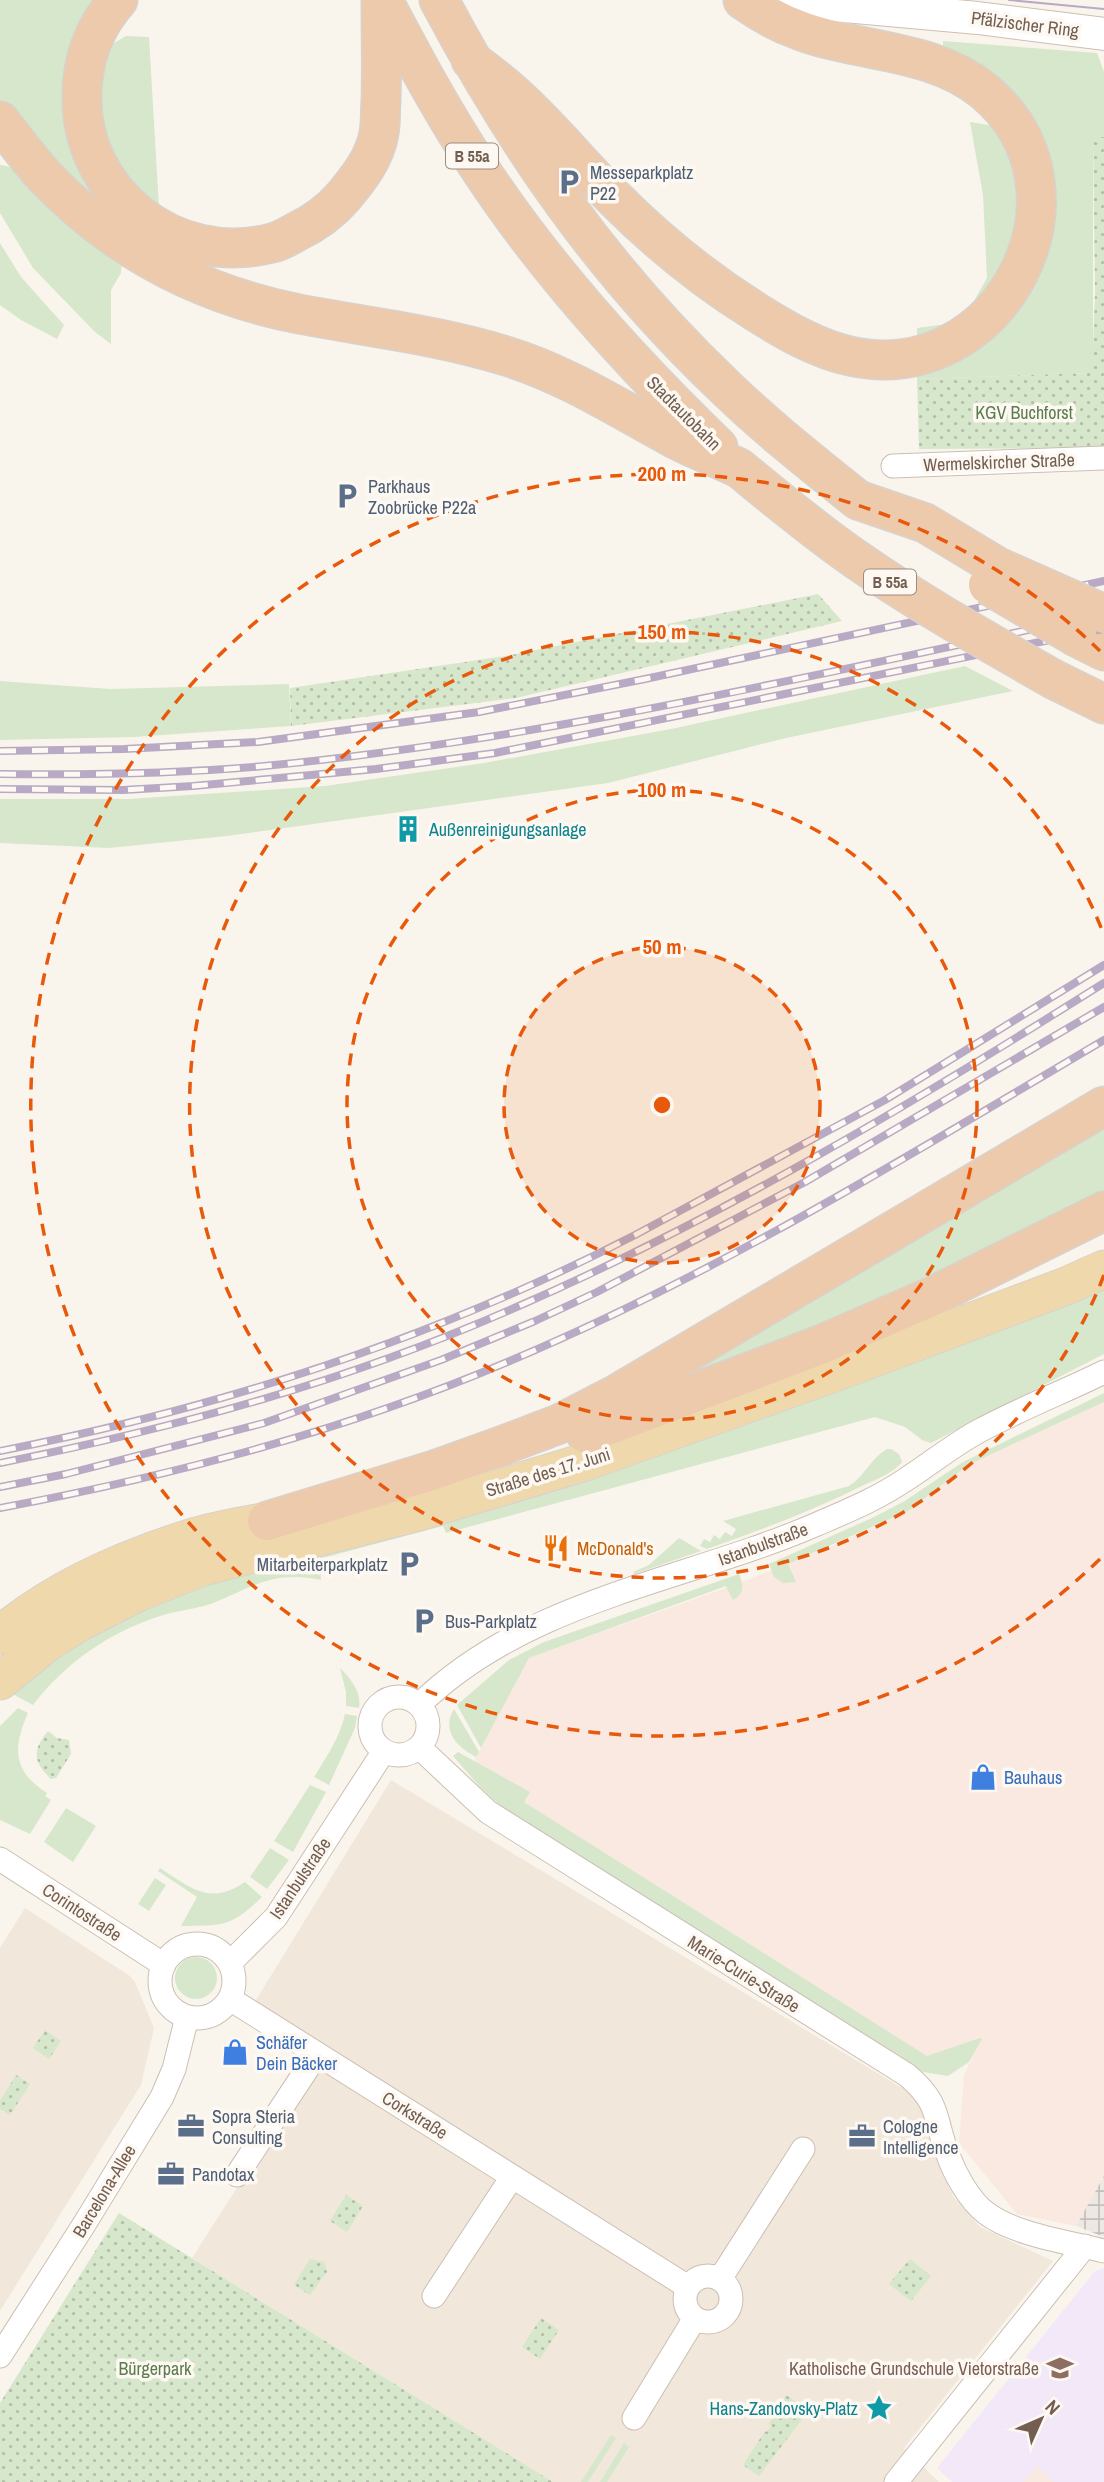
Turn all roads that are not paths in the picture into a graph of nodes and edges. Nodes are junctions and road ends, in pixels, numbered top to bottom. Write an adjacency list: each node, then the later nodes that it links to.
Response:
1 (118, 0): 9 (highway)
2 (382, 0): 9 (highway); 12 (highway, Stadtautobahn / B 55a)
3 (439, 0): 7 (highway, B 55a)
4 (743, 0): 7 (highway)
5 (778, 0): 6 (main road, Pfälzischer Ring)
6 (1104, 34)
7 (471, 60): 13 (highway, B 55a)
8 (0, 121): 9 (highway)
9 (125, 225): 12 (highway)
10 (1104, 458): 11 (street, Wermelskircher Straße)
11 (893, 466)
12 (740, 468): 16 (highway, Stadtautobahn / B 55a, bridge)
13 (858, 500): 14 (highway, B 55a, bridge); 15 (highway, B 55a, bridge)
14 (1104, 614)
15 (1104, 651)
16 (1104, 704)
17 (1104, 1106): 21 (highway)
18 (1104, 1211): 21 (highway)
19 (1104, 1269): 23 (main road, Straße des 17. Juni)
20 (1104, 1373): 24 (street, Istanbulstraße)
21 (267, 1521): 22 (main road)
22 (0, 1634)
23 (0, 1681)
24 (419, 1705): 25 (street); 26 (street)
25 (419, 1747): 26 (street); 36 (street, Marie-Curie-Straße)
26 (384, 1751): 28 (street, Istanbulstraße)
27 (0, 1859): 29 (street, Corintostraße)
28 (230, 1963): 29 (street); 30 (street)
29 (164, 1965): 31 (street)
30 (230, 1999): 31 (street); 32 (street, Corkstraße)
31 (187, 2017): 41 (street, Barcelona-Allee)
32 (317, 2054): 34 (street); 35 (street, Corkstraße)
33 (803, 2149): 37 (street)
34 (237, 2175)
35 (512, 2177): 38 (street, Corkstraße); 39 (street)
36 (1094, 2249): 43 (street)
37 (720, 2280): 38 (street); 40 (street)
38 (688, 2287): 40 (street)
39 (434, 2296)
40 (695, 2318): 42 (street)
41 (0, 2356)
42 (634, 2418)
43 (896, 2482)

